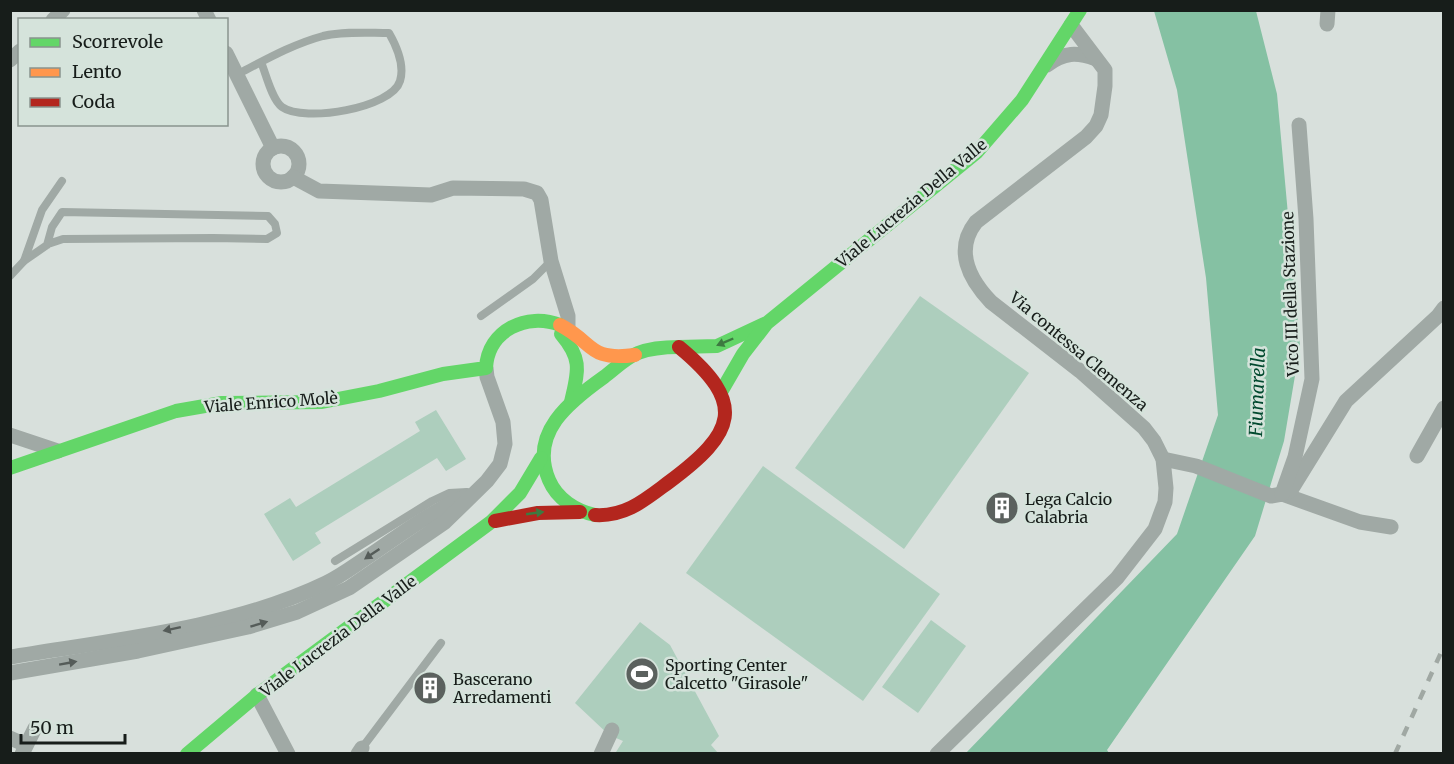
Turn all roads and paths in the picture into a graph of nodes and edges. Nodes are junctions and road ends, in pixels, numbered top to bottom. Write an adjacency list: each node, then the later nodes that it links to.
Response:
1 (1080, 10): 2 (main road, Viale Lucrezia Della Valle)
2 (1067, 24): 4 (street); 6 (main road, Viale Lucrezia Della Valle)
3 (228, 56): 7 (street)
4 (1099, 60): 6 (street); 31 (street, Via contessa Clemenza)
5 (261, 62): 5 (lane); 7 (lane)
6 (1043, 68): 19 (main road, Viale Lucrezia Della Valle)
7 (238, 74): 9 (street)
8 (1299, 125): 34 (street, Vico III della Stazione)
9 (273, 148): 10 (street); 10 (street)
10 (293, 177): 14 (street)
11 (62, 181): 13 (lane)
12 (47, 245): 12 (lane); 13 (lane)
13 (24, 261): 15 (lane)
14 (551, 261): 17 (lane); 20 (street)
15 (10, 276)
16 (1443, 308): 34 (street)
17 (481, 316)
18 (548, 322): 20 (main road); 23 (main road); 25 (main road)
19 (767, 323): 21 (main road, Viale Lucrezia Della Valle, one-way to 21); 24 (main road, Viale Lucrezia Della Valle)
20 (568, 328): 22 (main road)
21 (679, 347): 22 (main road, Viale Lucrezia Della Valle); 24 (main road)
22 (635, 355): 25 (main road, Viale Lucrezia Della Valle)
23 (486, 368): 28 (main road, Viale Enrico Molè); 33 (street)
24 (721, 392): 35 (main road, Viale Lucrezia Della Valle)
25 (571, 402): 30 (main road, Viale Lucrezia Della Valle)
26 (1443, 408): 29 (street)
27 (10, 435): 28 (street)
28 (58, 451): 32 (main road, Viale Enrico Molè)
29 (1417, 456)
30 (541, 458): 35 (main road); 36 (main road, Viale Lucrezia Della Valle)
31 (1163, 459): 34 (street); 51 (street, Via contessa Clemenza)
32 (10, 468)
33 (477, 491): 38 (lane); 40 (street, one-way to 40); 41 (street, one-way to 33)
34 (1277, 495): 37 (street)
35 (579, 512): 36 (main road, Viale Lucrezia Della Valle, one-way to 35)
36 (492, 522): 42 (main road, Viale Lucrezia Della Valle)
37 (1392, 527)
38 (335, 561)
39 (441, 643): 47 (lane)
40 (10, 657)
41 (10, 673)
42 (257, 695): 48 (main road, Viale Lucrezia Della Valle); 49 (street)
43 (35, 728): 46 (street)
44 (612, 730): 50 (street)
45 (10, 738): 46 (street)
46 (24, 749)
47 (360, 751)
48 (187, 753)
49 (288, 753)
50 (601, 753)
51 (937, 753)

